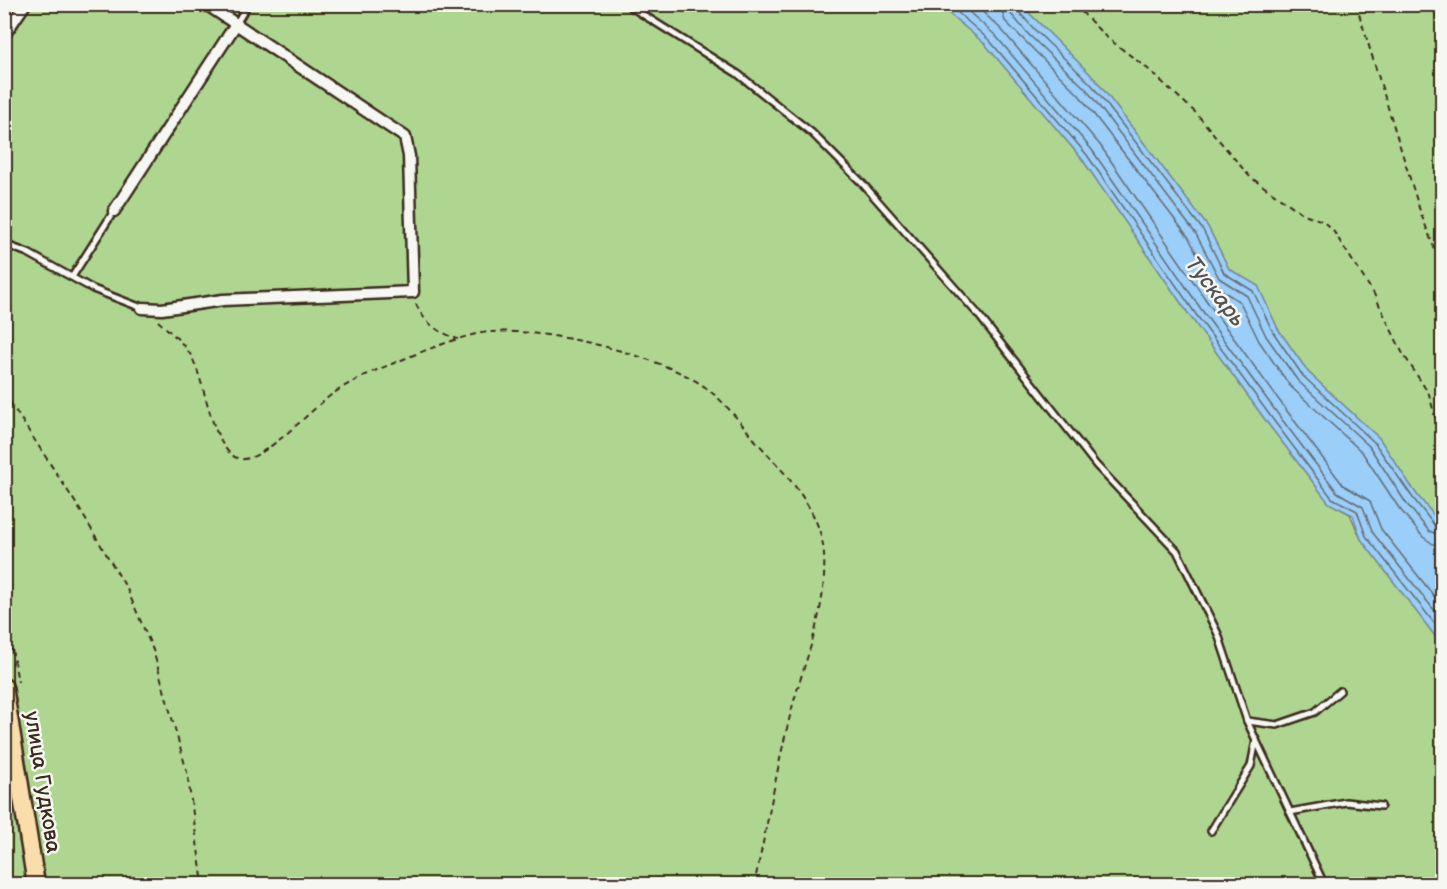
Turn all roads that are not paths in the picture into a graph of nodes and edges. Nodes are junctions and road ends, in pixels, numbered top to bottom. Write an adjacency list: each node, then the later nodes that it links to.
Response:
1 (25, 4): 6 (street)
2 (206, 4): 5 (street)
3 (248, 4): 5 (lane)
4 (626, 4): 13 (lane)
5 (236, 24): 7 (street); 10 (street)
6 (4, 35)
7 (114, 211): 9 (lane)
8 (4, 244): 9 (lane)
9 (72, 277): 10 (lane)
10 (142, 308)
11 (4, 687): 18 (main road, улица Гудкова)
12 (1340, 691): 13 (lane)
13 (1247, 721): 14 (lane)
14 (1256, 739): 16 (lane); 17 (lane)
15 (1381, 806): 16 (lane)
16 (1290, 812): 19 (lane)
17 (1211, 831)
18 (36, 885)
19 (1324, 885)

